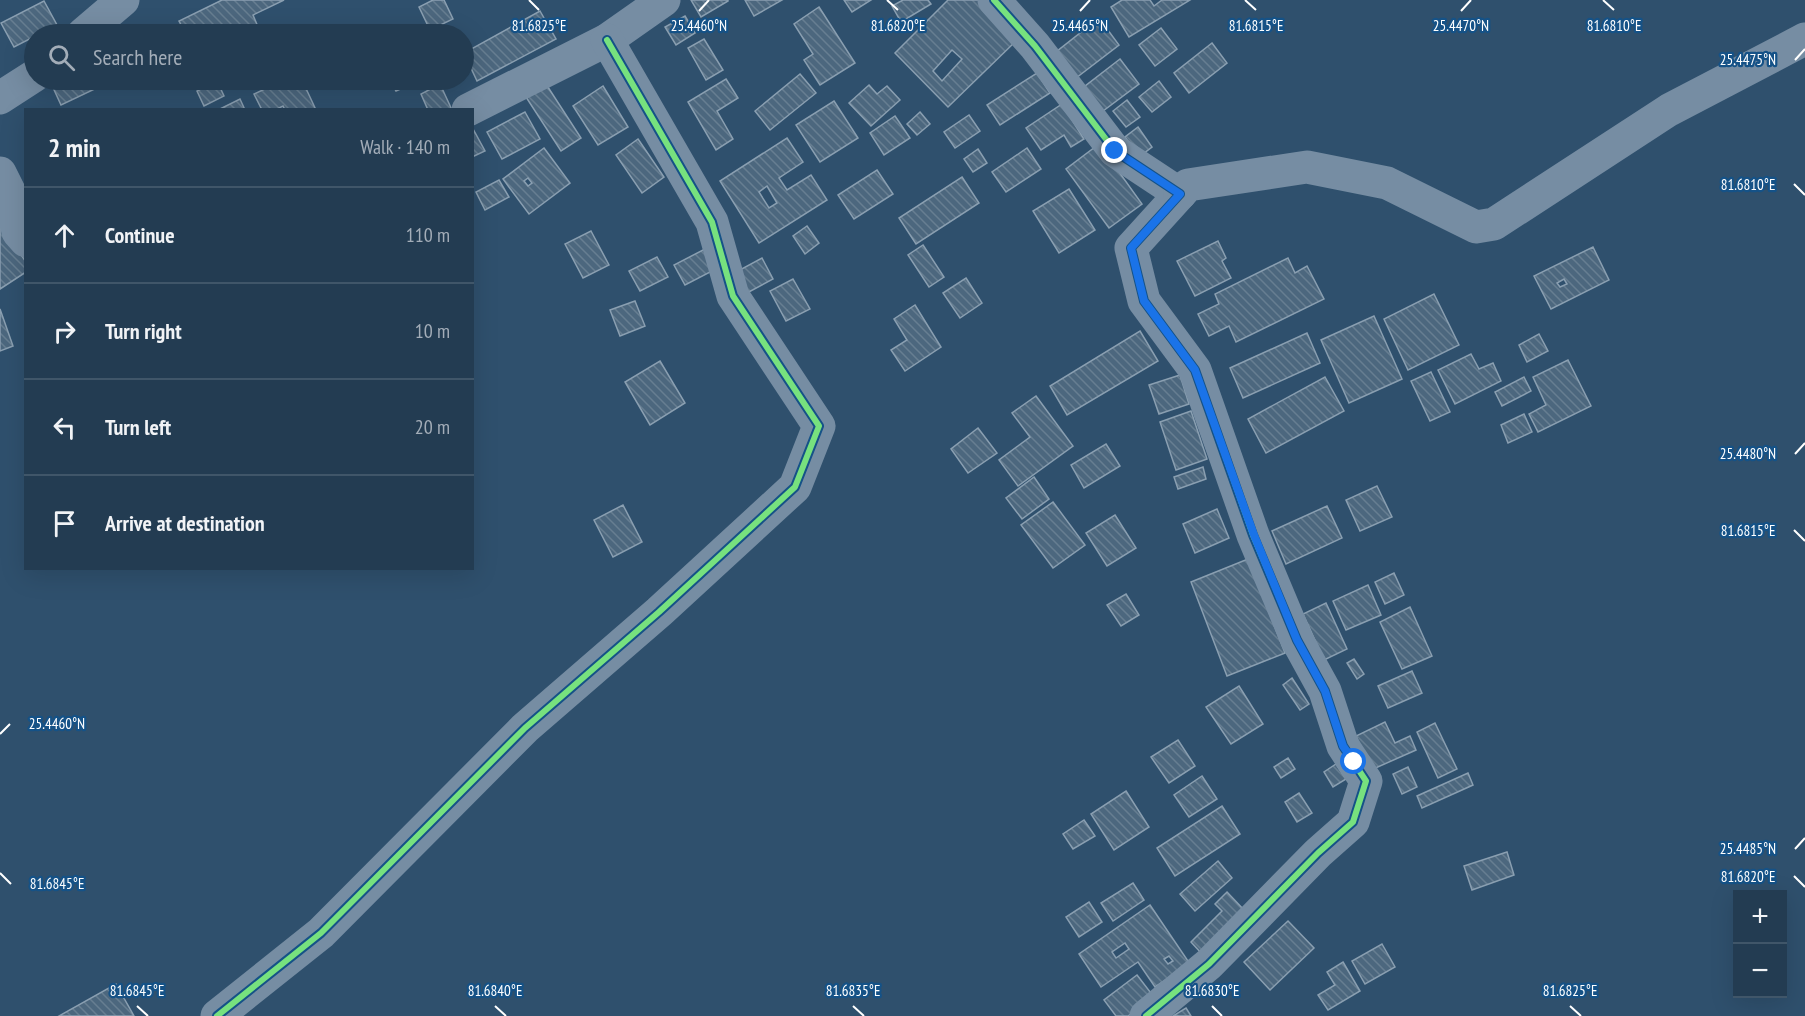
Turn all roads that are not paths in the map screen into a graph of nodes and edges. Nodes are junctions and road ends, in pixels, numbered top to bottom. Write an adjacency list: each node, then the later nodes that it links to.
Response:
1 (123, 0): 4 (street)
2 (664, 0): 6 (street)
3 (994, 0): 11 (street)
4 (95, 24)
5 (1805, 39): 11 (street)
6 (607, 40): 9 (street); 13 (street)
7 (24, 82): 8 (street)
8 (0, 98)
9 (472, 108)
10 (0, 173): 12 (street)
11 (1180, 194): 14 (street)
12 (24, 239)
13 (217, 1016)
14 (1146, 1016)

